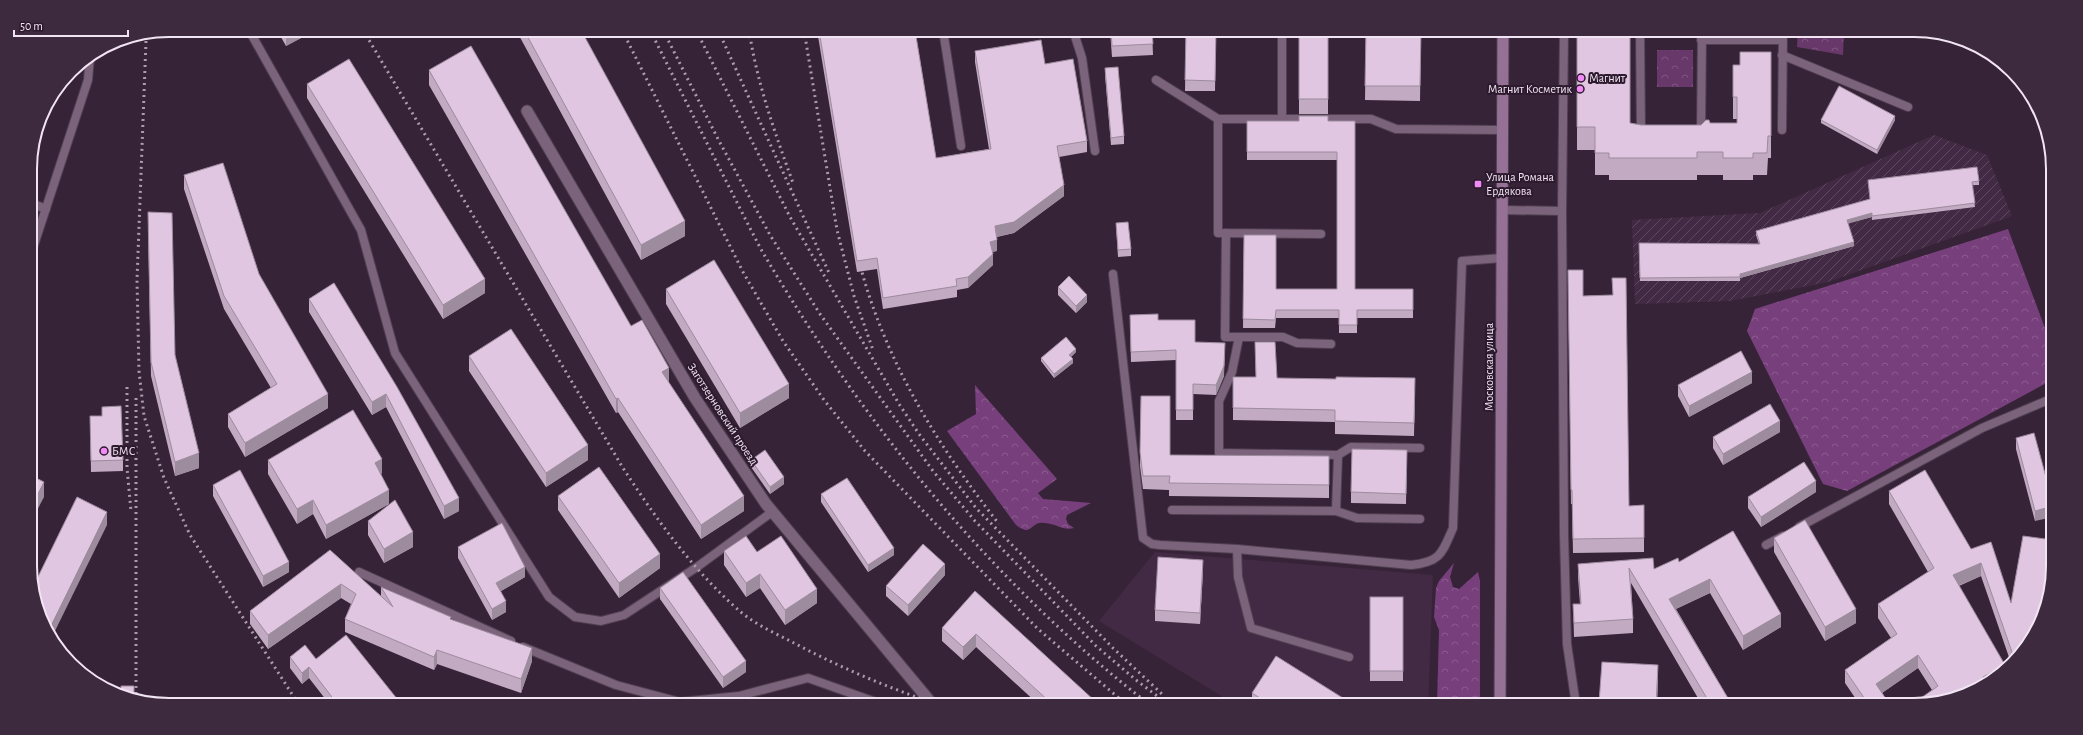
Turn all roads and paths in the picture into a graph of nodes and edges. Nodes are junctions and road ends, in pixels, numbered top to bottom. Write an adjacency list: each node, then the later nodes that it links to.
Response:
1 (254, 37): 41 (lane)
2 (944, 37): 23 (lane)
3 (1075, 37): 24 (lane)
4 (1282, 37): 18 (lane)
5 (1503, 37): 19 (main road, Московская улица)
6 (1564, 37): 28 (lane)
7 (1640, 37): 21 (lane)
8 (1701, 37): 10 (lane)
9 (1782, 37): 11 (lane)
10 (1701, 40): 11 (lane); 22 (lane)
11 (1782, 40): 12 (lane)
12 (1782, 56): 15 (lane); 20 (lane)
13 (89, 64): 26 (lane)
14 (1156, 80): 17 (lane)
15 (1908, 107)
16 (527, 111): 41 (street, Заготзерновский проезд)
17 (1218, 119): 18 (lane); 29 (lane)
18 (1282, 119): 19 (lane)
19 (1502, 130): 27 (main road, Московская улица)
20 (1782, 130)
21 (1648, 142)
22 (1694, 142)
23 (961, 146)
24 (1095, 151)
25 (37, 206): 26 (lane)
26 (46, 209): 31 (lane)
27 (1503, 210): 28 (lane); 32 (main road, Московская улица)
28 (1562, 211): 52 (lane)
29 (1226, 233): 30 (lane); 34 (lane)
30 (1321, 234)
31 (37, 236)
32 (1502, 258): 44 (lane); 51 (main road, Московская улица)
33 (1113, 274): 44 (lane)
34 (1239, 337): 35 (lane); 38 (lane)
35 (1331, 344)
36 (2046, 401): 43 (lane)
37 (1420, 448): 38 (lane)
38 (1338, 456): 40 (lane)
39 (1172, 510): 40 (lane)
40 (1336, 511): 42 (lane)
41 (772, 512): 50 (street, Заготзерновский проезд)
42 (1420, 519)
43 (1766, 545)
44 (1237, 549): 46 (lane)
45 (359, 572): 47 (lane)
46 (1349, 656)
47 (665, 698)
48 (719, 698): 49 (lane)
49 (864, 698)
50 (927, 698)
51 (1500, 698)
52 (1575, 698)

